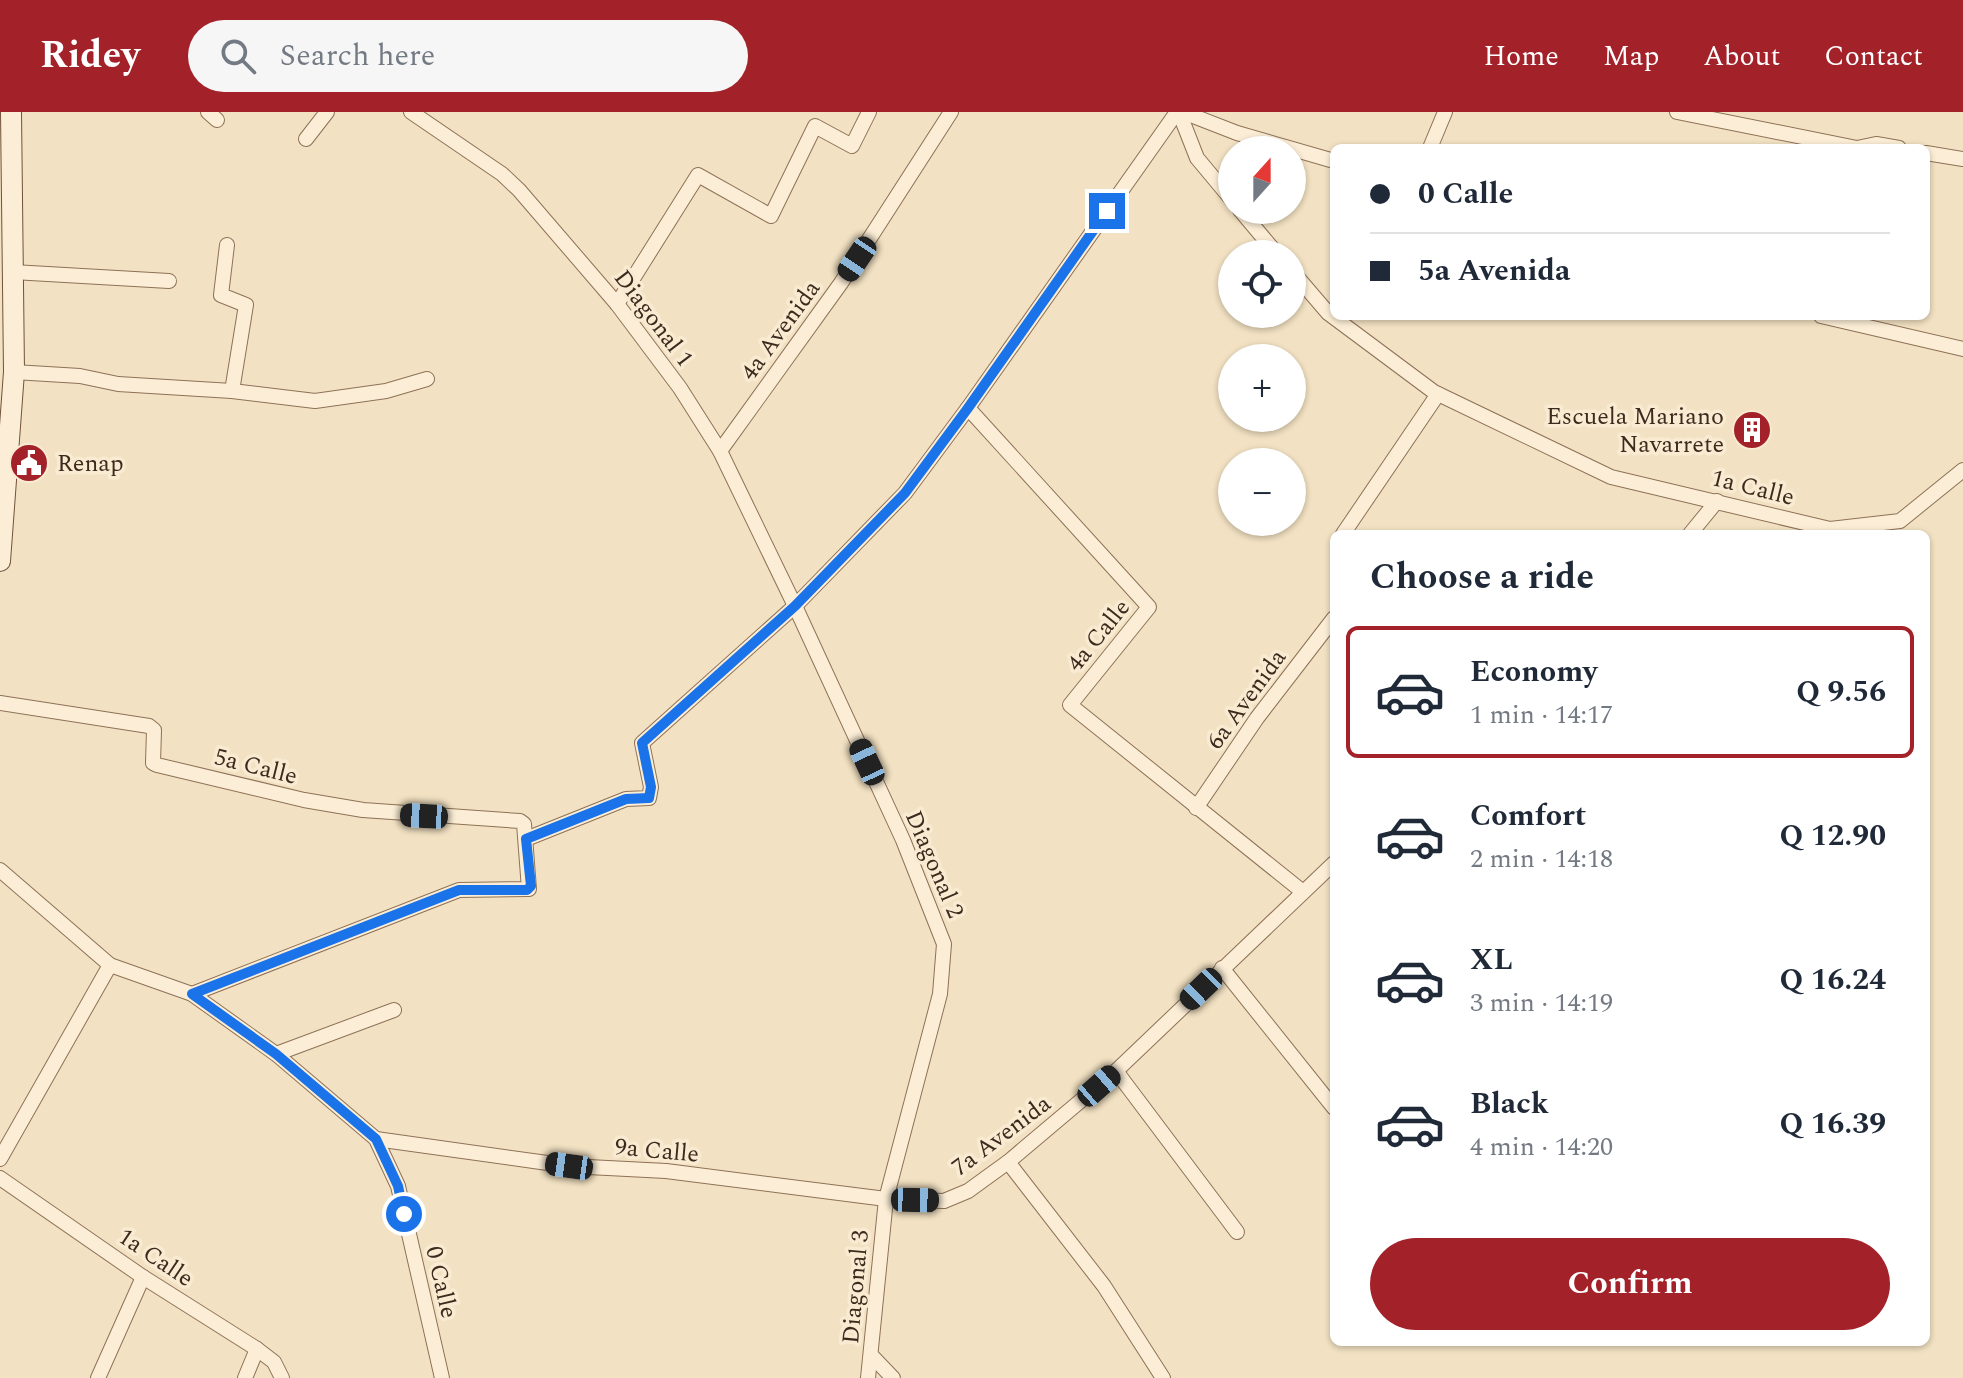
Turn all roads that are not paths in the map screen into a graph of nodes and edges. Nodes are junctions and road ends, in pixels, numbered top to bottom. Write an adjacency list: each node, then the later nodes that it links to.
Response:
1 (11, 112): 16 (street)
2 (327, 112): 9 (street)
3 (411, 112): 23 (street, Diagonal 1)
4 (869, 112): 23 (street)
5 (951, 112): 33 (street, 4a Avenida)
6 (1180, 112): 14 (street); 15 (street); 32 (street)
7 (1445, 112): 10 (street)
8 (1677, 112): 11 (street)
9 (306, 139)
10 (1432, 144)
11 (1837, 144)
12 (1930, 154): 13 (street)
13 (1963, 159)
14 (1330, 160)
15 (1218, 183)
16 (6, 190): 20 (street)
17 (1252, 224): 18 (street)
18 (1265, 240)
19 (227, 245): 30 (street)
20 (13, 272): 21 (street); 28 (street)
21 (169, 281)
22 (1306, 287): 24 (street, 1a Calle)
23 (617, 304): 33 (street, Diagonal 1)
24 (1330, 314)
25 (1338, 320): 31 (street, 1a Calle)
26 (1838, 320): 27 (street)
27 (1963, 349)
28 (14, 372): 30 (street); 36 (street)
29 (427, 379): 30 (street)
30 (232, 391)
31 (1438, 394): 35 (street, 1a Calle); 37 (street)
32 (968, 408): 40 (street); 43 (street, 4a Calle)
33 (720, 451): 40 (street, Diagonal 1)
34 (1963, 470): 35 (street, 1a Calle)
35 (1717, 501): 38 (street)
36 (0, 529): 39 (street)
37 (1346, 530)
38 (1693, 530)
39 (0, 561)
40 (795, 606): 44 (street); 59 (street, Diagonal 2)
41 (1330, 623): 43 (street, 6a Avenida)
42 (0, 703): 44 (street, 5a Calle)
43 (1196, 808): 47 (street, 4a Calle)
44 (526, 839): 50 (street)
45 (1330, 867): 47 (street, 7a Avenida)
46 (0, 870): 48 (street, 0 Calle)
47 (1303, 892): 49 (street, 7a Avenida)
48 (110, 965): 50 (street, 0 Calle); 56 (street)
49 (1222, 968): 53 (street, 7a Avenida); 54 (street)
50 (192, 994): 52 (street, 0 Calle)
51 (394, 1010): 52 (street)
52 (276, 1054): 55 (street, 0 Calle)
53 (1116, 1071): 57 (street, 7a Avenida); 60 (street)
54 (1330, 1103)
55 (376, 1139): 59 (street, 9a Calle); 67 (street, 0 Calle)
56 (0, 1159)
57 (1008, 1162): 59 (street, 7a Avenida); 70 (street)
58 (0, 1178): 61 (street, 1a Calle)
59 (886, 1199): 63 (street, Diagonal 3)
60 (1237, 1232)
61 (143, 1277): 62 (street, 1a Calle); 64 (street)
62 (257, 1349): 65 (street); 66 (street, 1a Calle)
63 (871, 1355): 68 (street, Diagonal 3); 69 (street)
64 (98, 1378)
65 (245, 1378)
66 (282, 1378)
67 (442, 1378)
68 (868, 1378)
69 (893, 1378)
70 (1163, 1378)

